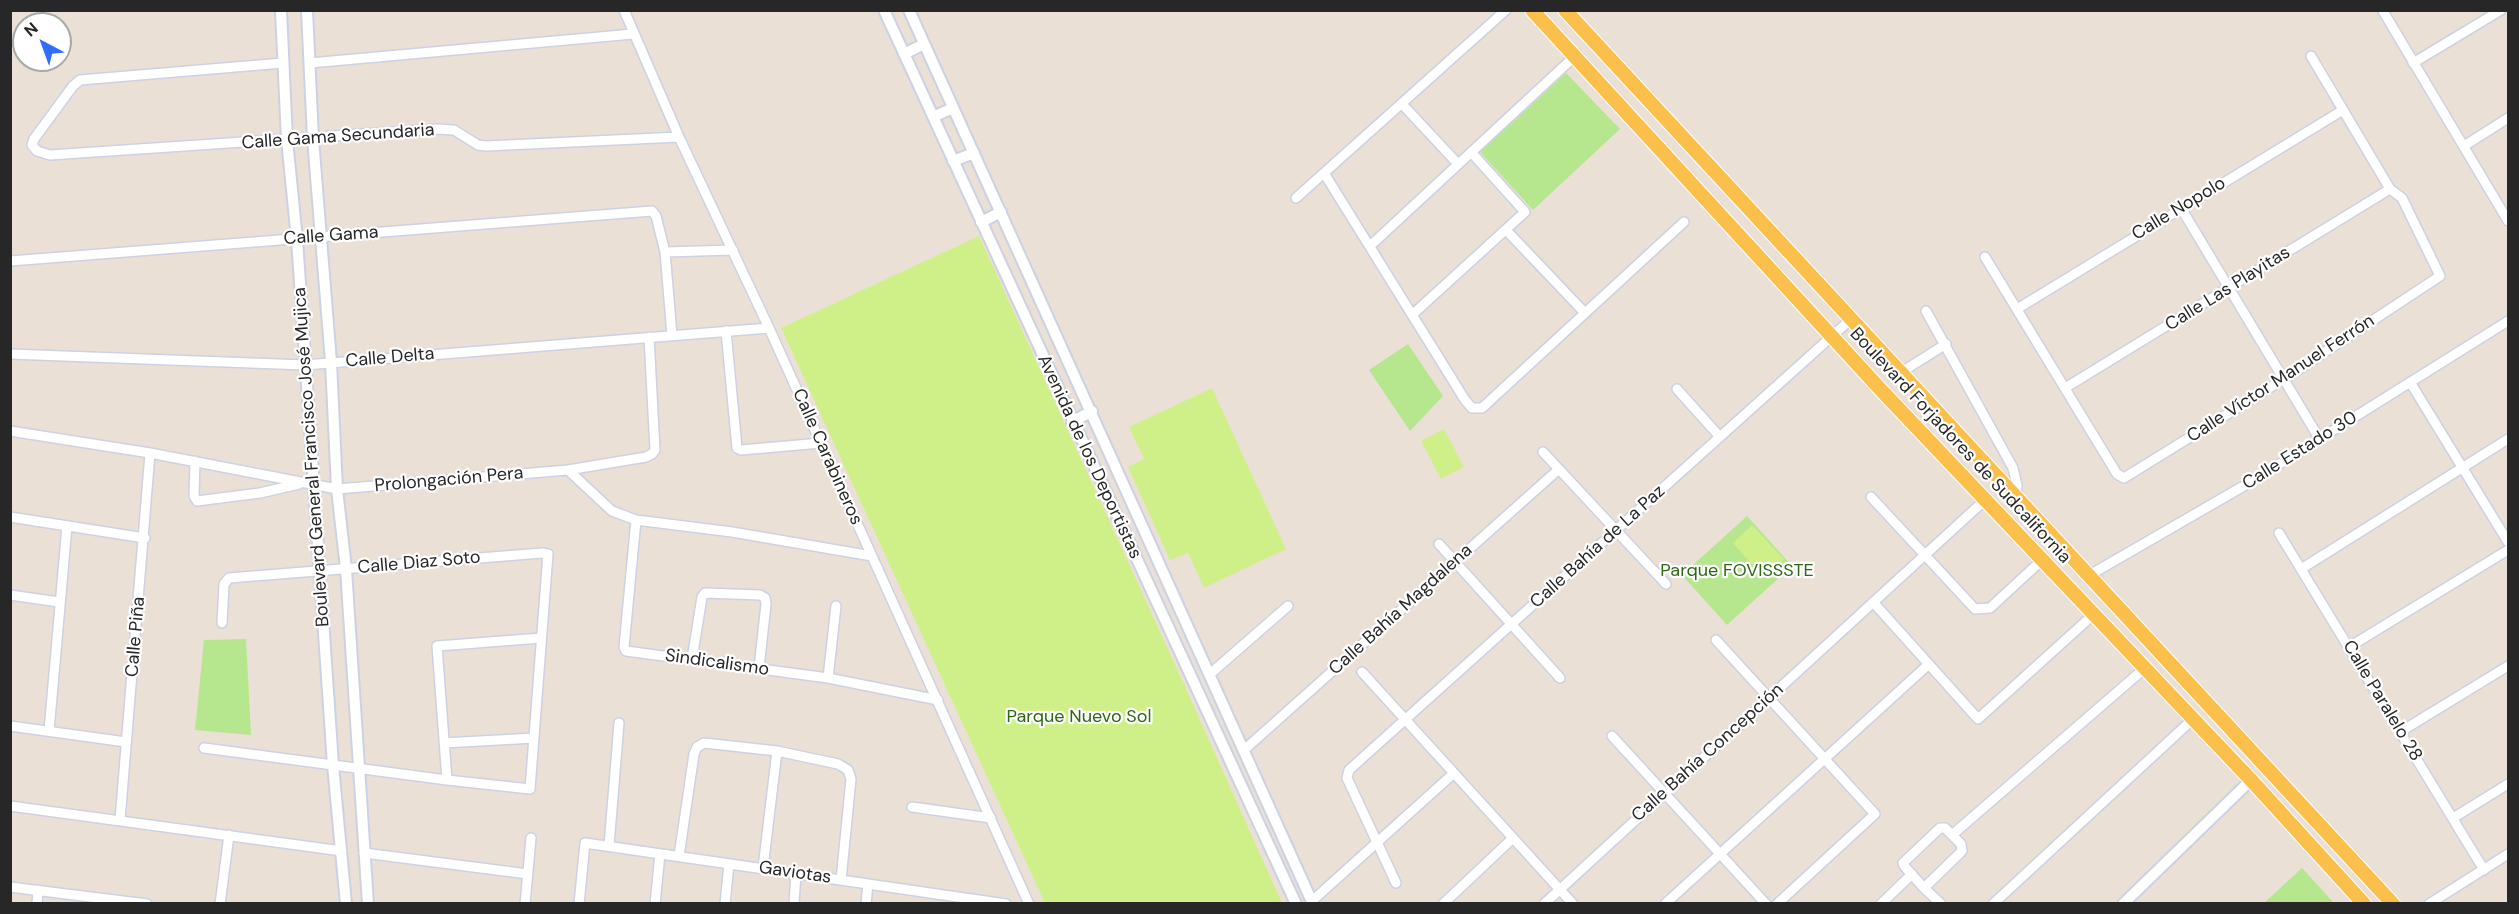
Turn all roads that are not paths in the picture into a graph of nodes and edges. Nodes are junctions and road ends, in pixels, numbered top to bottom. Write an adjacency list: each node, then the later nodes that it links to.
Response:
1 (281, 10): 16 (street, Boulevard General Francisco José Mujica)
2 (307, 10): 17 (street, Boulevard General Francisco José Mujica)
3 (624, 10): 11 (street, Calle Carabineros)
4 (884, 10): 13 (street, Avenida de los Deportistas)
5 (909, 10): 12 (street, Avenida de los Deportistas)
6 (1506, 10): 19 (street)
7 (1565, 10): 53 (main road, Boulevard Forjadores de Sudcalifornia)
8 (2501, 10): 18 (street)
9 (2383, 11): 18 (street)
10 (1537, 12): 15 (main road, Boulevard Forjadores de Sudcalifornia)
11 (633, 34): 17 (street); 24 (street, Calle Carabineros)
12 (924, 44): 13 (street); 20 (street, Avenida de los Deportistas)
13 (904, 54): 22 (street, Avenida de los Deportistas)
14 (2311, 56): 21 (street)
15 (1574, 57): 28 (street); 58 (main road, Boulevard Forjadores de Sudcalifornia)
16 (283, 63): 26 (street, Boulevard General Francisco José Mujica); 26 (street, Calle Gama Secundaria)
17 (310, 63): 25 (street, Boulevard General Francisco José Mujica)
18 (2413, 63): 27 (street)
19 (1402, 104): 31 (street); 32 (street)
20 (953, 108): 22 (street); 29 (street, Avenida de los Deportistas)
21 (2343, 110): 33 (street); 35 (street, Calle Nopolo)
22 (933, 117): 30 (street, Avenida de los Deportistas)
23 (2508, 118): 27 (street)
24 (679, 136): 25 (street, Calle Gama Secundaria); 44 (street, Calle Carabineros)
25 (314, 139): 26 (street, Calle Gama Secundaria); 41 (street, Boulevard General Francisco José Mujica)
26 (287, 140): 42 (street, Boulevard General Francisco José Mujica)
27 (2464, 146): 37 (street)
28 (1471, 152): 31 (street); 40 (street)
29 (974, 153): 30 (street); 36 (street, Avenida de los Deportistas)
30 (953, 161): 38 (street, Avenida de los Deportistas)
31 (1458, 164): 43 (street)
32 (1324, 174): 34 (street); 43 (street)
33 (2390, 189): 48 (street, Calle Las Playitas); 65 (street, Calle Víctor Manuel Ferrón)
34 (1296, 198)
35 (2181, 208): 48 (street); 49 (street, Calle Nopolo)
36 (1001, 212): 38 (street); 69 (street, Avenida de los Deportistas)
37 (2508, 221)
38 (981, 222): 70 (street, Avenida de los Deportistas)
39 (1684, 222): 51 (street)
40 (1506, 230): 51 (street); 52 (street)
41 (322, 237): 42 (street, Calle Gama); 45 (street, Calle Gama); 62 (street, Boulevard General Francisco José Mujica)
42 (297, 239): 47 (street, Calle Gama); 63 (street, Boulevard General Francisco José Mujica)
43 (1370, 246): 52 (street)
44 (733, 250): 45 (street); 55 (street, Calle Carabineros)
45 (664, 252): 57 (street)
46 (1985, 257): 49 (street)
47 (10, 261)
48 (2228, 289): 65 (street); 67 (street, Calle Las Playitas)
49 (2017, 309): 67 (street)
50 (1926, 311): 60 (street)
51 (1585, 313): 52 (street)
52 (1412, 315)
53 (1850, 320): 58 (street, Calle Bahía de La Paz); 64 (main road, Boulevard Forjadores de Sudcalifornia)
54 (2508, 321): 66 (street, Calle Estado 30)
55 (769, 328): 56 (street, Calle Delta); 75 (street, Calle Carabineros)
56 (726, 331): 57 (street, Calle Delta); 75 (street)
57 (672, 335): 59 (street, Calle Delta)
58 (1832, 336): 72 (street, Calle Bahía de La Paz); 87 (main road, Boulevard Forjadores de Sudcalifornia)
59 (649, 337): 62 (street, Calle Delta); 80 (street, Prolongación Pera)
60 (1946, 344): 64 (street); 86 (street)
61 (10, 354): 63 (street, Calle Delta)
62 (331, 362): 63 (street, Calle Delta); 84 (street, Boulevard General Francisco José Mujica)
63 (305, 365): 83 (street, Boulevard General Francisco José Mujica)
64 (1900, 373): 86 (main road, Boulevard Forjadores de Sudcalifornia)
65 (2284, 379): 67 (street, Calle Víctor Manuel Ferrón); 73 (street)
66 (2410, 382): 73 (street, Calle Estado 30); 79 (street)
67 (2065, 388)
68 (1677, 389): 72 (street)
69 (1092, 411): 70 (street); 109 (street, Avenida de los Deportistas)
70 (1072, 422): 112 (street, Avenida de los Deportistas)
71 (10, 431): 77 (street, Prolongación Pera)
72 (1720, 437): 91 (street, Calle Bahía de La Paz)
73 (2319, 438): 104 (street, Calle Estado 30)
74 (2508, 439): 79 (street)
75 (821, 443): 98 (street, Calle Carabineros)
76 (1543, 452): 81 (street)
77 (150, 453): 78 (street, Prolongación Pera); 93 (street, Calle Piña)
78 (195, 461): 82 (street, Prolongación Pera); 82 (street)
79 (2464, 469): 94 (street); 102 (street)
80 (568, 470): 84 (street, Prolongación Pera); 89 (street)
81 (1559, 470): 91 (street); 100 (street, Calle Bahía Magdalena)
82 (304, 483): 83 (street, Prolongación Pera)
83 (315, 486): 84 (street, Prolongación Pera); 103 (street, Boulevard General Francisco José Mujica)
84 (338, 489): 101 (street, Boulevard General Francisco José Mujica)
85 (1871, 496): 97 (street)
86 (2016, 498): 104 (main road, Boulevard Forjadores de Sudcalifornia)
87 (1986, 499): 97 (street, Calle Bahía Concepción); 99 (main road, Boulevard Forjadores de Sudcalifornia)
88 (10, 517): 90 (street)
89 (636, 520): 98 (street); 119 (street, Sindicalismo)
90 (67, 526): 93 (street); 107 (street)
91 (1616, 531): 105 (street); 115 (street, Calle Bahía de La Paz)
92 (2279, 533): 102 (street, Calle Paralelo 28)
93 (145, 538): 138 (street, Calle Piña)
94 (2508, 542)
95 (1439, 544): 100 (street)
96 (2508, 550): 118 (street)
97 (1926, 554): 99 (street); 108 (street, Calle Bahía Concepción)
98 (872, 556): 129 (street, Calle Carabineros)
99 (2042, 560): 113 (main road, Boulevard Forjadores de Sudcalifornia)
100 (1455, 562): 115 (street); 141 (street, Calle Bahía Magdalena)
101 (346, 569): 103 (street, Calle Diaz Soto); 116 (street, Calle Diaz Soto); 145 (street, Boulevard General Francisco José Mujica)
102 (2301, 569): 118 (street, Calle Paralelo 28)
103 (320, 572): 114 (street, Calle Diaz Soto); 144 (street, Boulevard General Francisco José Mujica)
104 (2088, 576): 209 (main road, Boulevard Forjadores de Sudcalifornia)
105 (1666, 584)
106 (10, 595): 107 (street)
107 (59, 602): 134 (street)
108 (1873, 602): 120 (street); 128 (street, Calle Bahía Concepción)
109 (1179, 605): 112 (street); 125 (street, Avenida de los Deportistas)
110 (836, 606): 126 (street)
111 (1288, 606): 125 (street)
112 (1163, 614): 197 (street, Avenida de los Deportistas)
113 (2094, 614): 120 (street); 123 (main road, Boulevard Forjadores de Sudcalifornia)
114 (222, 623)
115 (1512, 624): 127 (street); 131 (street, Calle Bahía de La Paz)
116 (542, 638): 137 (street); 139 (street)
117 (1716, 640): 128 (street)
118 (2349, 647): 135 (street, Calle Paralelo 28)
119 (692, 658): 122 (street, Sindicalismo); 122 (street)
120 (1929, 664): 143 (street)
121 (2508, 666): 135 (street)
122 (759, 668): 126 (street, Sindicalismo)
123 (2145, 668): 130 (main road, Boulevard Forjadores de Sudcalifornia); 157 (street)
124 (1362, 672): 131 (street)
125 (1210, 674): 141 (street, Avenida de los Deportistas)
126 (828, 678): 129 (street, Sindicalismo)
127 (1560, 678)
128 (1769, 698): 143 (street); 150 (street, Calle Bahía Concepción)
129 (938, 700): 153 (street, Calle Carabineros)
130 (2193, 719): 148 (main road, Boulevard Forjadores de Sudcalifornia); 206 (street)
131 (1406, 720): 146 (street); 160 (street, Calle Bahía de La Paz)
132 (619, 723): 161 (street)
133 (10, 726): 134 (street)
134 (49, 731): 138 (street)
135 (2400, 732): 154 (street, Calle Paralelo 28)
136 (1612, 736): 150 (street)
137 (534, 738): 139 (street); 147 (street)
138 (126, 742): 155 (street, Calle Piña)
139 (444, 743): 147 (street)
140 (204, 748): 144 (street)
141 (1244, 750): 183 (street, Avenida de los Deportistas)
142 (777, 751): 167 (street); 169 (street); 174 (street)
143 (1824, 758): 164 (street); 203 (street)
144 (333, 765): 145 (street); 162 (street, Boulevard General Francisco José Mujica)
145 (359, 768): 147 (street); 163 (street, Boulevard General Francisco José Mujica)
146 (1454, 773): 159 (street); 160 (street)
147 (447, 780)
148 (2251, 780): 207 (street); 208 (main road, Boulevard Forjadores de Sudcalifornia)
149 (2508, 784): 154 (street)
150 (1664, 793): 164 (street); 179 (street, Calle Bahía Concepción)
151 (10, 806): 155 (street)
152 (912, 807): 153 (street)
153 (991, 818): 196 (street, Calle Carabineros)
154 (2453, 818): 170 (street, Calle Paralelo 28)
155 (120, 820): 156 (street)
156 (229, 835): 162 (street); 186 (street)
157 (1952, 835): 173 (street); 178 (street)
158 (531, 838): 172 (street)
159 (1513, 838): 179 (street); 198 (street)
160 (1377, 843): 175 (street); 183 (street)
161 (609, 846): 165 (street, Gaviotas); 190 (street, Gaviotas)
162 (342, 851): 187 (street, Boulevard General Francisco José Mujica)
163 (364, 853): 172 (street); 188 (street, Boulevard General Francisco José Mujica)
164 (1720, 853): 201 (street); 202 (street)
165 (660, 854): 167 (street, Gaviotas); 191 (street)
166 (2508, 854): 170 (street)
167 (679, 856): 168 (street, Gaviotas)
168 (729, 864): 169 (street, Gaviotas); 192 (street)
169 (763, 868): 171 (street, Gaviotas)
170 (2484, 870): 210 (street)
171 (796, 873): 174 (street, Gaviotas); 193 (street)
172 (528, 874): 189 (street)
173 (1912, 874): 178 (street); 204 (street)
174 (841, 880): 176 (street, Gaviotas)
175 (1396, 883)
176 (868, 884): 181 (street, Gaviotas); 194 (street)
177 (10, 886): 180 (street)
178 (1924, 888): 205 (street)
179 (1560, 889): 199 (street, Calle Bahía Concepción); 200 (street)
180 (38, 890): 182 (street); 184 (street)
181 (939, 899): 195 (street, Gaviotas)
182 (121, 902): 185 (street)
183 (1312, 902)
184 (37, 903)
185 (147, 903)
186 (220, 903)
187 (346, 903)
188 (368, 903)
189 (525, 903)
190 (579, 903)
191 (655, 903)
192 (725, 903)
193 (794, 903)
194 (866, 903)
195 (1006, 903)
196 (1029, 903)
197 (1296, 903)
198 (1443, 903)
199 (1544, 903)
200 (1573, 903)
201 (1665, 903)
202 (1766, 903)
203 (1777, 903)
204 (1881, 903)
205 (1941, 903)
206 (1993, 903)
207 (2123, 903)
208 (2364, 903)
209 (2393, 903)
210 (2429, 903)

